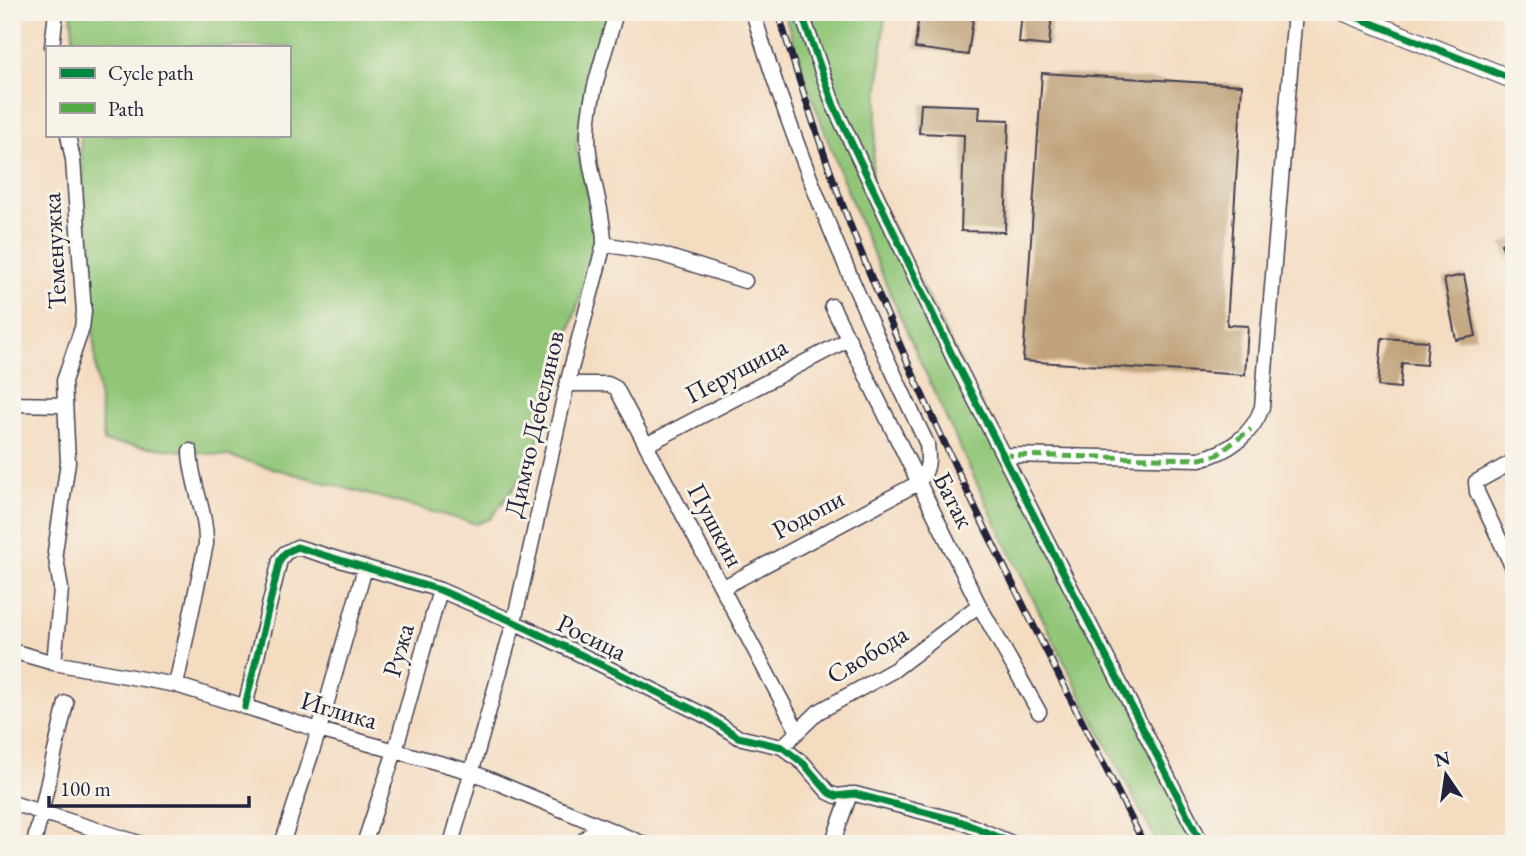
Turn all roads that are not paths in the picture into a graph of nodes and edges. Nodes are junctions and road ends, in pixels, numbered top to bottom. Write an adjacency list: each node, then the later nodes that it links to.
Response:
1 (56, 12): 7 (street)
2 (616, 12): 10 (street, Димчо Дебелянов)
3 (753, 12): 21 (street)
4 (801, 12): 19 (street)
5 (1295, 12): 19 (street)
6 (1344, 12): 8 (main road)
7 (52, 46)
8 (1514, 80)
9 (68, 136): 16 (street, Теменужка)
10 (604, 244): 11 (street); 14 (street, Димчо Дебелянов)
11 (746, 281)
12 (832, 306): 13 (street, Батак)
13 (849, 338): 17 (street, Перущица); 21 (street, Батак)
14 (567, 384): 17 (street, Пушкин); 27 (street, Димчо Дебелянов)
15 (12, 404): 16 (street)
16 (63, 405): 29 (street, Теменужка)
17 (646, 445): 24 (street, Пушкин)
18 (190, 451): 30 (street)
19 (1003, 455): 52 (street)
20 (1514, 461): 23 (street)
21 (918, 483): 24 (street, Родопи); 26 (street, Батак)
22 (365, 568): 25 (street, Росица); 32 (street, Росица); 34 (street)
23 (1514, 570)
24 (722, 588): 35 (street, Пушкин)
25 (440, 590): 27 (street, Росица); 37 (street, Ружа)
26 (979, 605): 33 (street, Батак); 35 (street, Свобода)
27 (514, 622): 36 (street, Росица); 38 (street, Димчо Дебелянов)
28 (12, 651): 29 (street, Иглика)
29 (54, 663): 30 (street, Иглика)
30 (176, 685): 32 (street, Иглика)
31 (66, 703): 41 (street)
32 (245, 707): 34 (street, Иглика)
33 (1039, 712)
34 (319, 730): 37 (street, Иглика); 45 (street)
35 (797, 730): 36 (street, Свобода)
36 (782, 747): 39 (street, Росица)
37 (395, 751): 38 (street, Иглика); 46 (street, Ружа)
38 (472, 772): 42 (street, Иглика); 47 (street, Димчо Дебелянов)
39 (850, 794): 50 (street); 51 (street, Росица)
40 (12, 803): 41 (street)
41 (42, 811): 43 (street); 44 (street)
42 (598, 826): 48 (street); 49 (street, Иглика)
43 (34, 844)
44 (142, 844)
45 (282, 844)
46 (364, 844)
47 (452, 844)
48 (580, 844)
49 (644, 844)
50 (832, 844)
51 (1013, 844)
52 (1202, 844)

